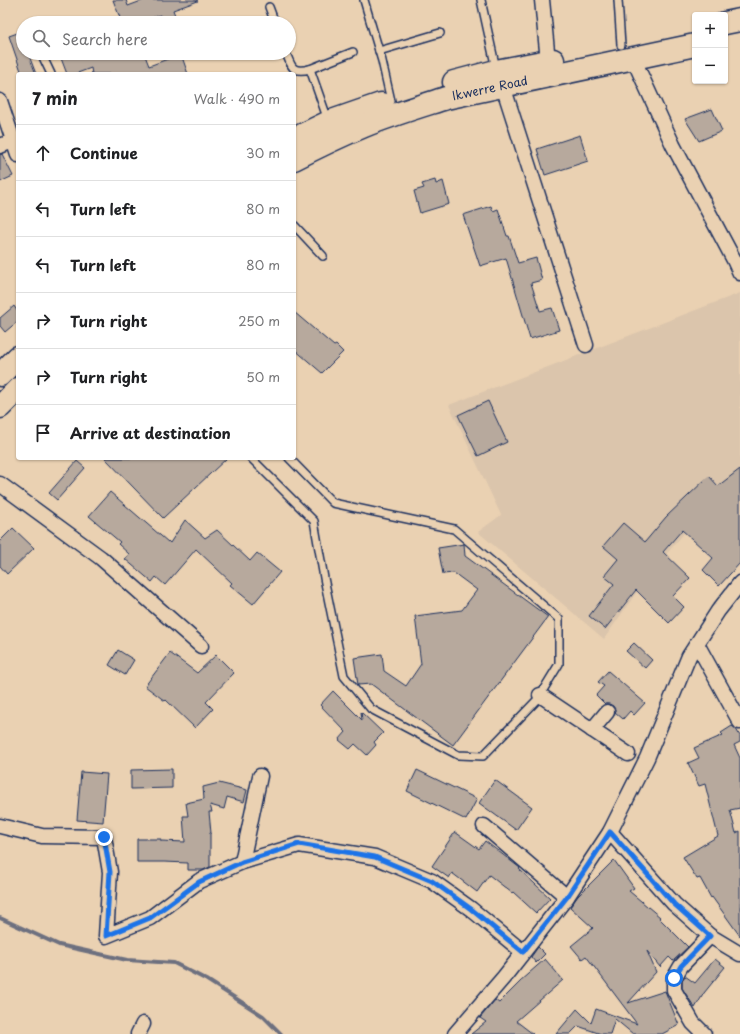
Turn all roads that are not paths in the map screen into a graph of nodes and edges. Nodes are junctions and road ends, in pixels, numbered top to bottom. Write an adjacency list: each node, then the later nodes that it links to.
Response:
1 (364, 0): 14 (lane)
2 (481, 0): 22 (lane)
3 (542, 0): 19 (street)
4 (618, 0): 16 (lane)
5 (269, 7): 6 (lane)
6 (272, 16)
7 (740, 20): 8 (main road)
8 (728, 22)
9 (692, 30): 16 (main road)
10 (440, 33): 14 (lane)
11 (740, 35): 12 (main road)
12 (728, 37)
13 (692, 45): 16 (main road, Ikwerre Road)
14 (379, 51): 24 (lane)
15 (354, 52): 20 (lane)
16 (627, 52): 19 (main road); 22 (main road, Ikwerre Road); 32 (street)
17 (45, 60): 21 (lane)
18 (289, 60): 20 (lane)
19 (548, 61): 22 (main road)
20 (310, 69): 25 (lane)
21 (50, 72)
22 (500, 78): 24 (main road); 29 (main road, Ikwerre Road); 33 (street)
23 (0, 101): 27 (street)
24 (391, 101): 25 (main road)
25 (329, 122): 26 (main road)
26 (296, 138)
27 (6, 143): 28 (street)
28 (16, 153)
29 (296, 158)
30 (296, 227): 31 (lane)
31 (323, 256)
32 (740, 273)
33 (586, 345)
34 (16, 358): 35 (main road)
35 (0, 375)
36 (16, 391): 37 (main road)
37 (0, 407)
38 (253, 460): 44 (lane)
39 (291, 460): 44 (lane)
40 (0, 484): 43 (street)
41 (740, 583): 42 (street)
42 (697, 644): 46 (street); 52 (street)
43 (201, 646)
44 (540, 696): 47 (street)
45 (607, 712): 47 (street)
46 (740, 722)
47 (592, 730): 48 (street)
48 (628, 754)
49 (260, 776): 53 (street)
50 (0, 826): 53 (street)
51 (484, 826): 54 (street)
52 (610, 832): 54 (street); 55 (street)
53 (242, 862): 56 (street)
54 (567, 897): 56 (street)
55 (710, 936): 57 (street); 59 (street)
56 (523, 952): 58 (street)
57 (740, 954)
58 (455, 1034)
59 (704, 1034)

